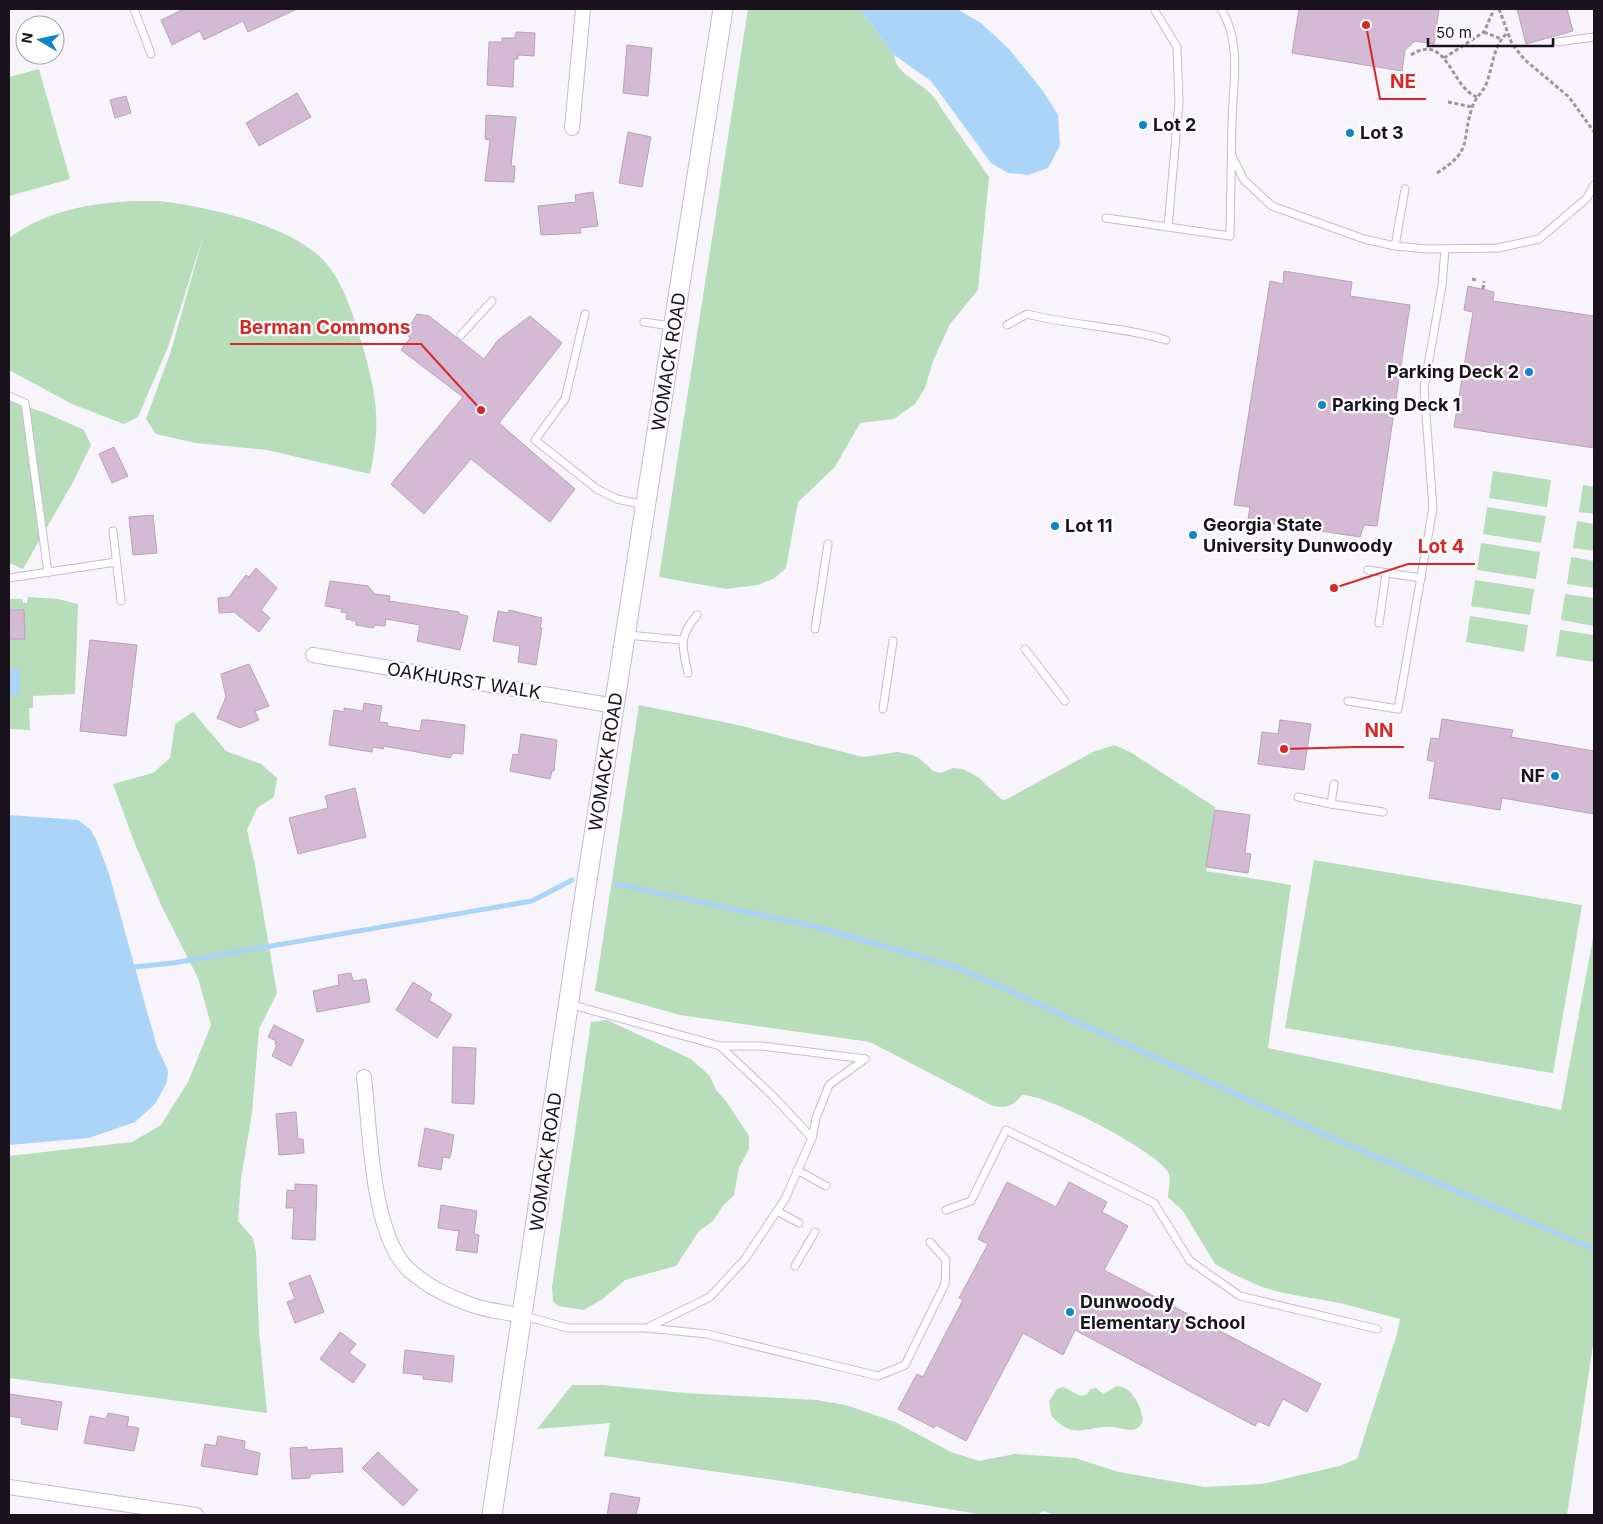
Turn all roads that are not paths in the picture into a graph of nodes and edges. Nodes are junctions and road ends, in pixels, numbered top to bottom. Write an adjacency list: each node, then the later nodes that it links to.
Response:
1 (134, 9): 8 (lane)
2 (583, 9): 9 (street)
3 (723, 9): 21 (street, WOMACK ROAD)
4 (1154, 9): 14 (lane)
5 (1220, 9): 10 (lane)
6 (1594, 36): 7 (lane)
7 (1558, 42)
8 (151, 54)
9 (572, 128)
10 (1232, 156): 14 (lane); 15 (lane)
11 (1594, 185): 16 (lane)
12 (1405, 189): 15 (lane)
13 (1106, 218): 14 (lane)
14 (1168, 227)
15 (1395, 246): 16 (lane)
16 (1444, 249): 33 (lane)
17 (492, 301): 22 (lane)
18 (585, 314): 25 (lane)
19 (644, 322): 21 (lane)
20 (1007, 325): 23 (lane)
21 (674, 326): 25 (street, WOMACK ROAD)
22 (461, 335)
23 (1166, 340)
24 (9, 396): 30 (lane)
25 (647, 506): 38 (street, WOMACK ROAD)
26 (113, 531): 28 (lane)
27 (828, 544): 37 (lane)
28 (116, 562): 30 (lane); 34 (lane)
29 (1368, 570): 31 (lane)
30 (48, 573): 32 (lane)
31 (1386, 573): 33 (lane); 36 (lane)
32 (9, 578)
33 (1422, 578): 45 (lane)
34 (121, 601)
35 (697, 615): 39 (lane)
36 (1379, 623)
37 (815, 629)
38 (626, 635): 39 (lane); 46 (street, WOMACK ROAD)
39 (681, 640): 43 (lane)
40 (893, 642): 47 (lane)
41 (1025, 649): 44 (lane)
42 (313, 655): 46 (street, OAKHURST WALK)
43 (688, 673)
44 (1065, 701)
45 (1348, 701)
46 (615, 706): 52 (street, WOMACK ROAD)
47 (883, 709)
48 (1334, 784): 50 (lane)
49 (1298, 797): 50 (lane)
50 (1331, 804): 51 (lane)
51 (1383, 812)
52 (569, 1004): 53 (lane); 64 (street, WOMACK ROAD)
53 (720, 1046): 55 (lane); 55 (lane)
54 (364, 1077): 64 (street)
55 (812, 1138): 56 (lane)
56 (797, 1170): 57 (lane); 59 (lane)
57 (826, 1186)
58 (946, 1210): 66 (lane)
59 (777, 1211): 60 (lane); 65 (lane)
60 (799, 1223)
61 (815, 1232): 63 (lane)
62 (930, 1242): 65 (lane)
63 (795, 1266)
64 (524, 1316): 65 (lane); 69 (street, WOMACK ROAD)
65 (647, 1328)
66 (1377, 1329)
67 (9, 1487): 68 (street)
68 (196, 1515)
69 (492, 1515)

